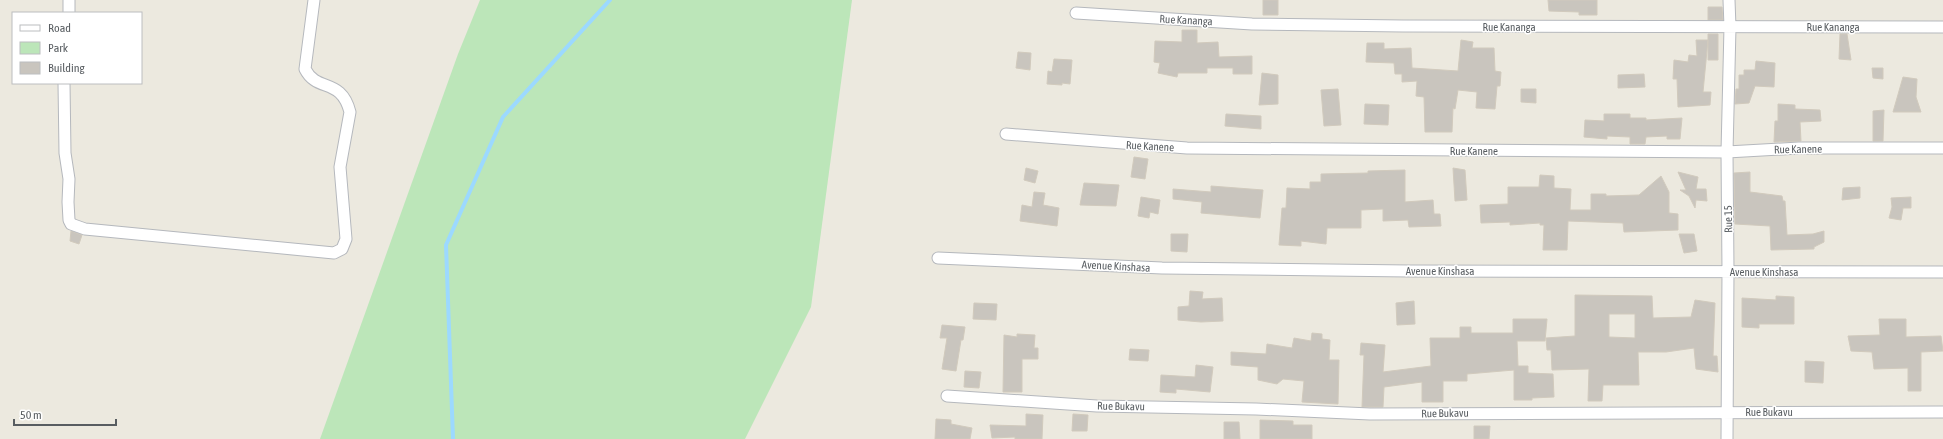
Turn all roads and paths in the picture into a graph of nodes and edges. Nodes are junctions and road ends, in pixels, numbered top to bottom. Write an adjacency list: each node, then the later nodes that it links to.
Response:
1 (68, 0): 4 (street)
2 (314, 0): 8 (street)
3 (1729, 0): 6 (street, Rue 15)
4 (69, 12)
5 (1076, 13): 6 (street, Rue Kananga)
6 (1730, 27): 7 (street, Rue Kananga); 11 (street, Rue 15)
7 (1943, 27)
8 (64, 84)
9 (1006, 134): 11 (street, Rue Kanene)
10 (1943, 148): 11 (street, Rue Kanene)
11 (1727, 152): 13 (street, Rue 15)
12 (938, 258): 13 (street, Avenue Kinshasa)
13 (1728, 271): 14 (street, Avenue Kinshasa); 16 (street, Rue 15)
14 (1943, 272)
15 (947, 396): 16 (street, Rue Bukavu)
16 (1727, 412): 17 (street, Rue Bukavu); 18 (street, Rue 15)
17 (1943, 412)
18 (1727, 439)

